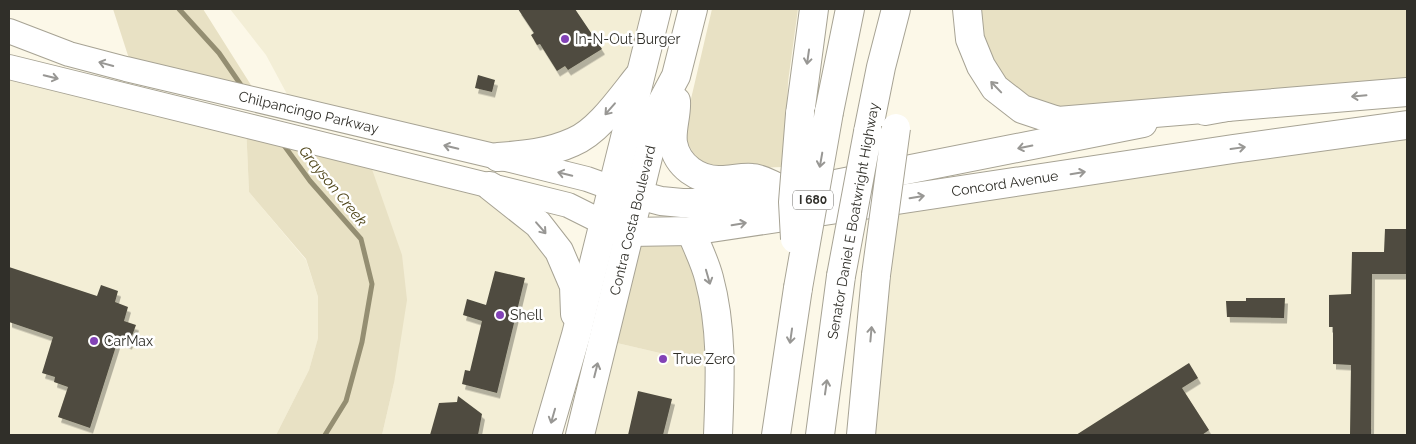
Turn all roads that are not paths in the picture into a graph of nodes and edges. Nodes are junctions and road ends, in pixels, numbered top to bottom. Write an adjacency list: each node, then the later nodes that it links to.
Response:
1 (657, 9): 10 (main road, Contra Costa Boulevard)
2 (693, 9): 11 (main road, Contra Costa Boulevard)
3 (814, 9): 27 (main road, one-way to 27, bridge)
4 (850, 9): 27 (main road, I 680, one-way to 27, bridge)
5 (896, 9): 9 (main road, Senator Daniel E Boatwright Highway / I 680)
6 (967, 9): 15 (main road, one-way to 6)
7 (9, 31): 13 (street, Chilpancingo Parkway, one-way to 7)
8 (9, 67): 12 (street, Chilpancingo Parkway, one-way to 12)
9 (881, 67): 33 (main road, Senator Daniel E Boatwright Highway / I 680, one-way to 9, bridge); 34 (main road, one-way to 9, bridge)
10 (642, 72): 19 (main road, one-way to 19); 21 (main road, Contra Costa Boulevard)
11 (676, 76): 22 (main road); 23 (main road, Contra Costa Boulevard)
12 (93, 88): 13 (street); 18 (street, Chilpancingo Parkway)
13 (220, 91): 17 (street, Chilpancingo Parkway)
14 (1407, 92): 15 (main road, one-way to 15)
15 (1227, 107): 22 (main road, one-way to 22)
16 (1407, 125): 25 (main road, Concord Avenue, one-way to 16)
17 (391, 133): 18 (street); 19 (street, Chilpancingo Parkway, one-way to 17)
18 (304, 140): 20 (street, Chilpancingo Parkway)
19 (498, 158): 21 (street, Chilpancingo Parkway, one-way to 19)
20 (490, 186): 24 (street, Chilpancingo Parkway); 28 (main road, one-way to 28)
21 (612, 188): 23 (main road); 24 (main road, Contra Costa Boulevard)
22 (790, 193): 23 (main road)
23 (639, 196): 26 (main road, Contra Costa Boulevard)
24 (604, 223): 26 (main road, Concord Avenue); 28 (main road, Contra Costa Boulevard)
25 (691, 231): 26 (main road, Concord Avenue); 31 (main road, one-way to 31)
26 (629, 232): 30 (main road, Contra Costa Boulevard, one-way to 26)
27 (798, 288): 32 (main road, I 680, one-way to 32)
28 (576, 335): 29 (main road, Contra Costa Boulevard, one-way to 29)
29 (548, 435)
30 (580, 435)
31 (718, 435)
32 (776, 435)
33 (820, 435)
34 (861, 435)

